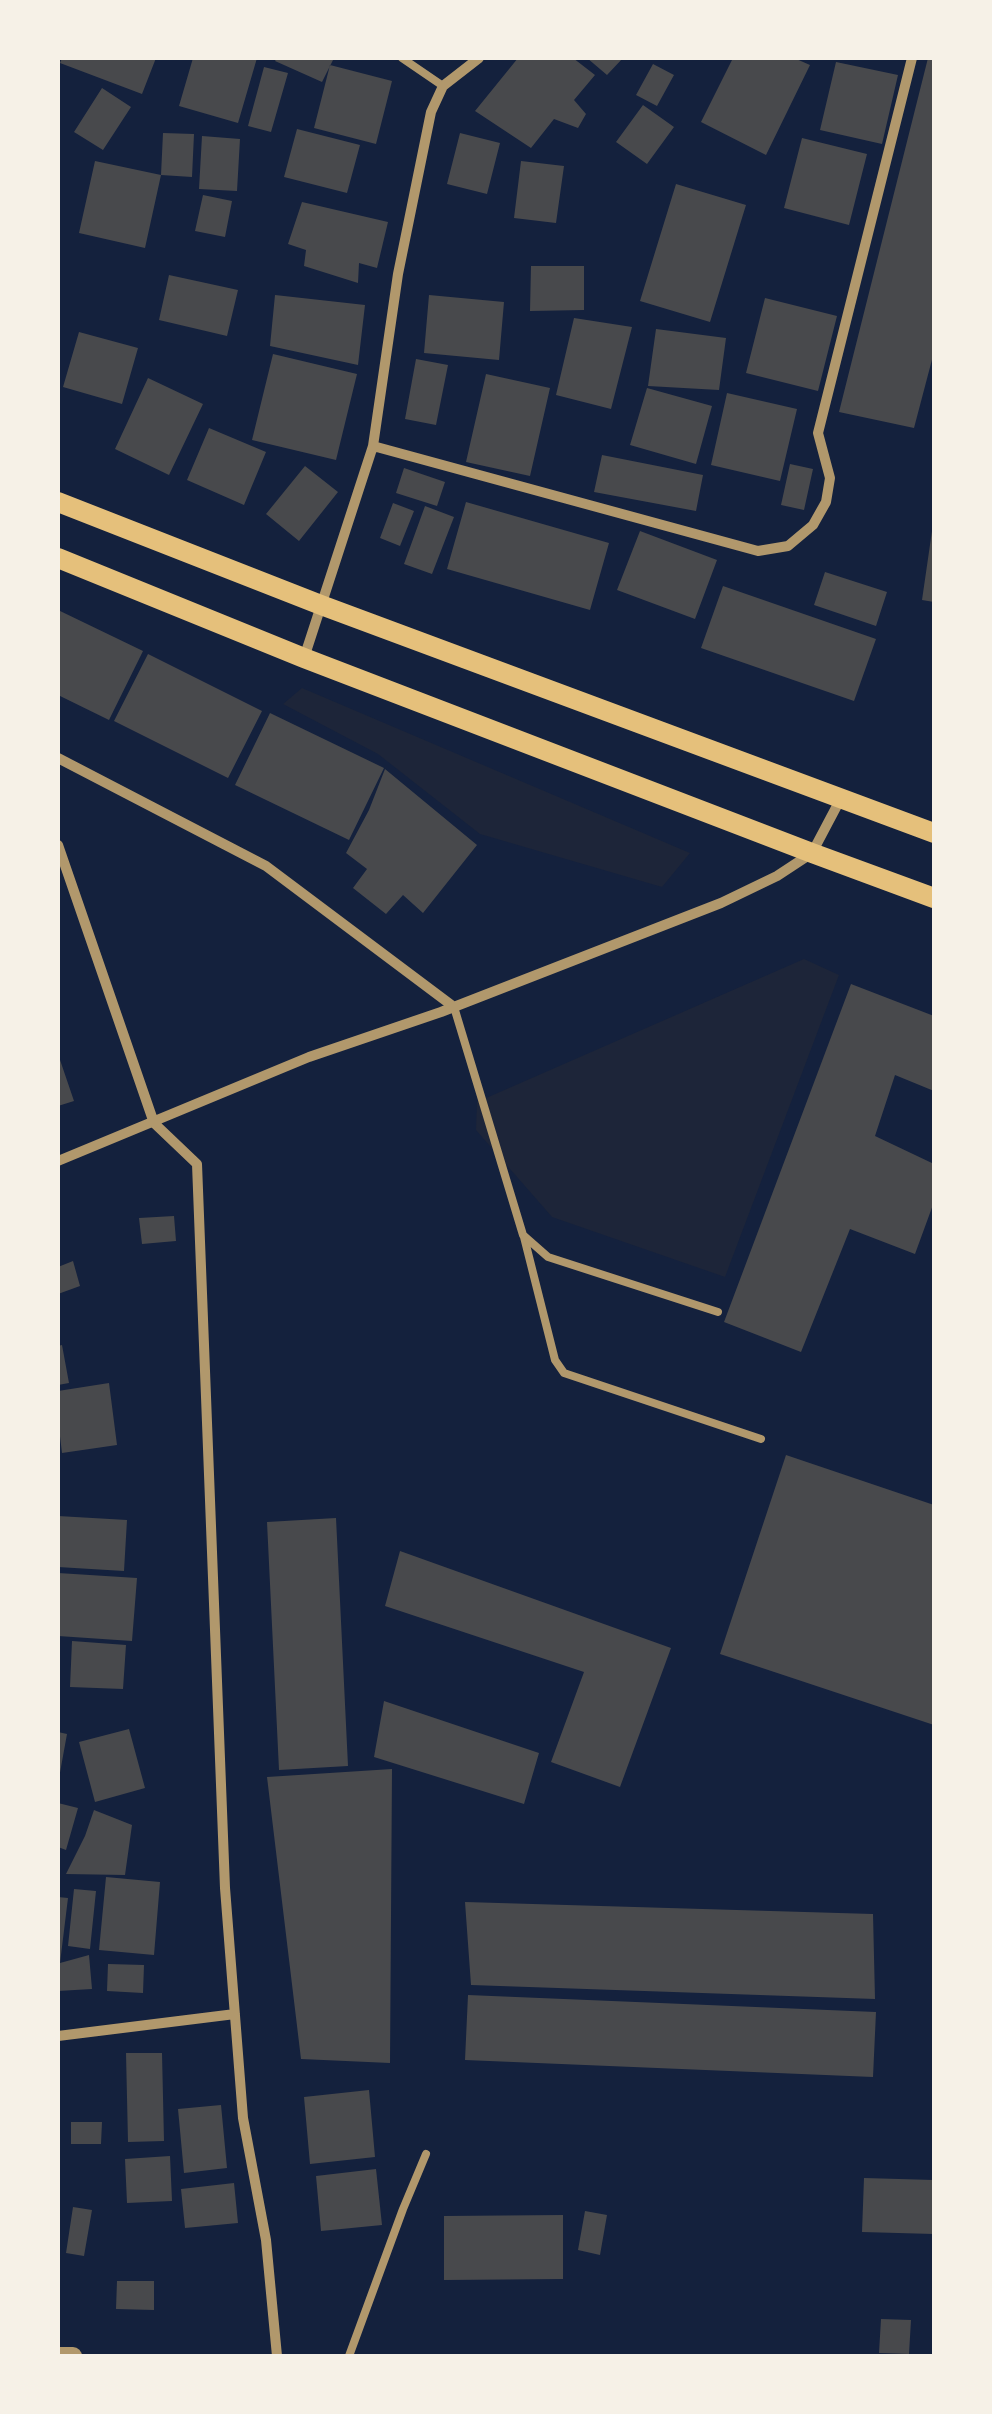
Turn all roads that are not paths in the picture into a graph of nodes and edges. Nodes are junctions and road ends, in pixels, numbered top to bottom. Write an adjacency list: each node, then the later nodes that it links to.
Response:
1 (402, 58): 4 (lane)
2 (479, 58): 4 (street)
3 (912, 58): 5 (street)
4 (443, 86): 5 (street)
5 (373, 446): 8 (street)
6 (58, 502): 8 (main road)
7 (58, 558): 9 (main road)
8 (321, 605): 9 (street); 11 (main road)
9 (304, 658): 14 (main road)
10 (58, 758): 16 (street)
11 (840, 800): 12 (main road); 14 (street)
12 (934, 833)
13 (58, 845): 17 (street)
14 (812, 853): 15 (main road); 16 (street)
15 (934, 898)
16 (454, 1007): 17 (street); 19 (lane)
17 (154, 1123): 18 (street); 22 (street)
18 (58, 1161)
19 (523, 1234): 20 (lane); 21 (lane)
20 (718, 1312)
21 (761, 1440)
22 (235, 2014): 23 (street); 27 (street)
23 (58, 2036)
24 (426, 2154): 28 (lane)
25 (58, 2356): 26 (street)
26 (73, 2356)
27 (277, 2356)
28 (349, 2356)

